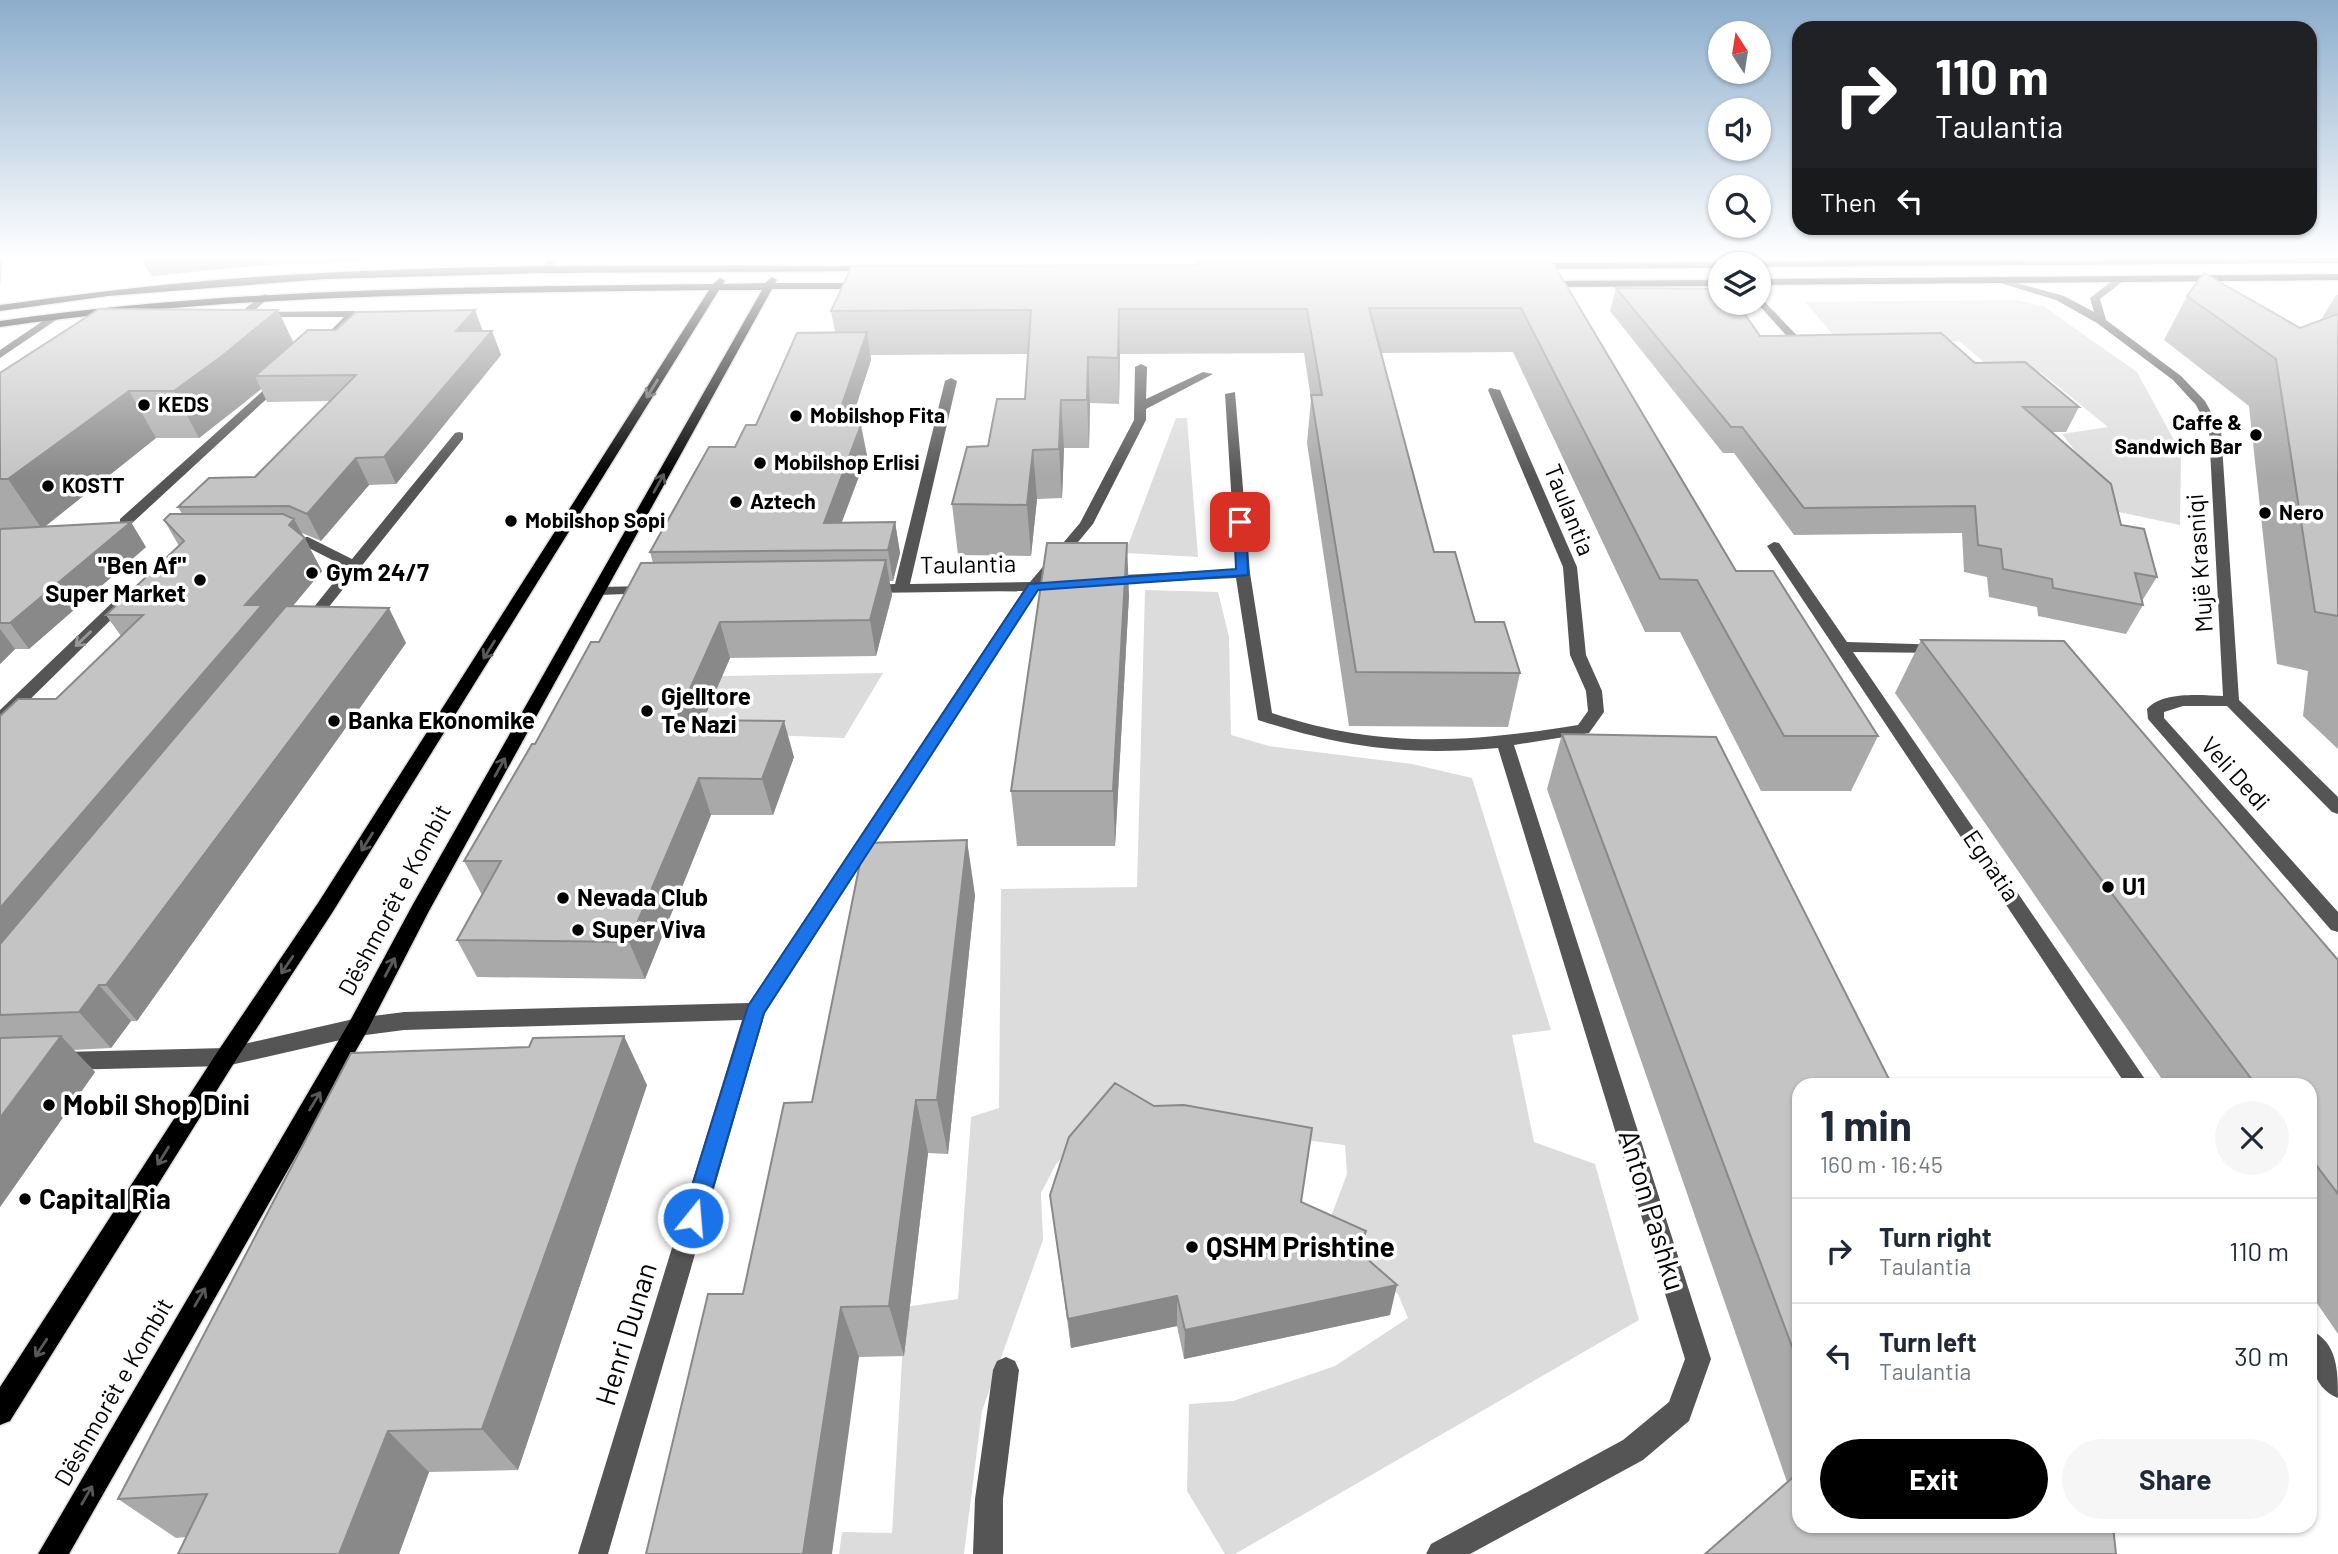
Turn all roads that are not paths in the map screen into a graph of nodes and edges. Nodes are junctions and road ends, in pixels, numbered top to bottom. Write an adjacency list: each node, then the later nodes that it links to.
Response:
1 (36, 331): 8 (street)
2 (336, 331): 7 (street)
3 (689, 331): 41 (main road, Dëshmorët e Kombit, one-way to 41)
4 (743, 331): 30 (main road, Dëshmorët e Kombit, one-way to 4)
5 (1788, 331): 9 (street)
6 (2114, 331): 34 (street, Mujë Krasniqi)
7 (324, 341)
8 (0, 355)
9 (1811, 356)
10 (294, 368): 18 (street)
11 (1141, 368): 16 (street, Henri Dunan)
12 (1207, 374): 16 (street)
13 (951, 381): 28 (street)
14 (1494, 390): 36 (street, Taulantia)
15 (1231, 394): 22 (street)
16 (1140, 407): 25 (street, Henri Dunan)
17 (459, 436): 21 (street)
18 (125, 522)
19 (264, 540): 21 (street)
20 (1774, 546): 32 (street, Egnatia)
21 (355, 566): 31 (street)
22 (1243, 573): 23 (street); 36 (street)
23 (1084, 582)
24 (1059, 584): 25 (street, Taulantia)
25 (1034, 587): 28 (street, Taulantia); 39 (street, Henri Dunan)
26 (136, 588): 35 (street, one-way to 35)
27 (847, 589): 28 (street, Taulantia)
28 (901, 589)
29 (658, 590): 30 (street)
30 (599, 591): 40 (main road, Dëshmorët e Kombit, one-way to 30)
31 (299, 635)
32 (1843, 647): 33 (street); 43 (street, Egnatia)
33 (1954, 648)
34 (2231, 701): 37 (street); 38 (street, Veli Dedi)
35 (0, 719)
36 (1505, 743): 51 (street, Anton Pashku)
37 (2338, 808)
38 (2338, 925)
39 (755, 1011): 40 (street); 49 (street, Henri Dunan)
40 (359, 1027): 41 (street); 48 (main road, Dëshmorët e Kombit, one-way to 40)
41 (226, 1057): 42 (street); 47 (main road, Dëshmorët e Kombit, one-way to 47)
42 (41, 1062)
43 (2132, 1078)
44 (2317, 1354): 46 (street)
45 (1006, 1370): 50 (street)
46 (2338, 1385)
47 (0, 1412)
48 (54, 1554)
49 (593, 1554)
50 (988, 1554)
51 (1441, 1554)

